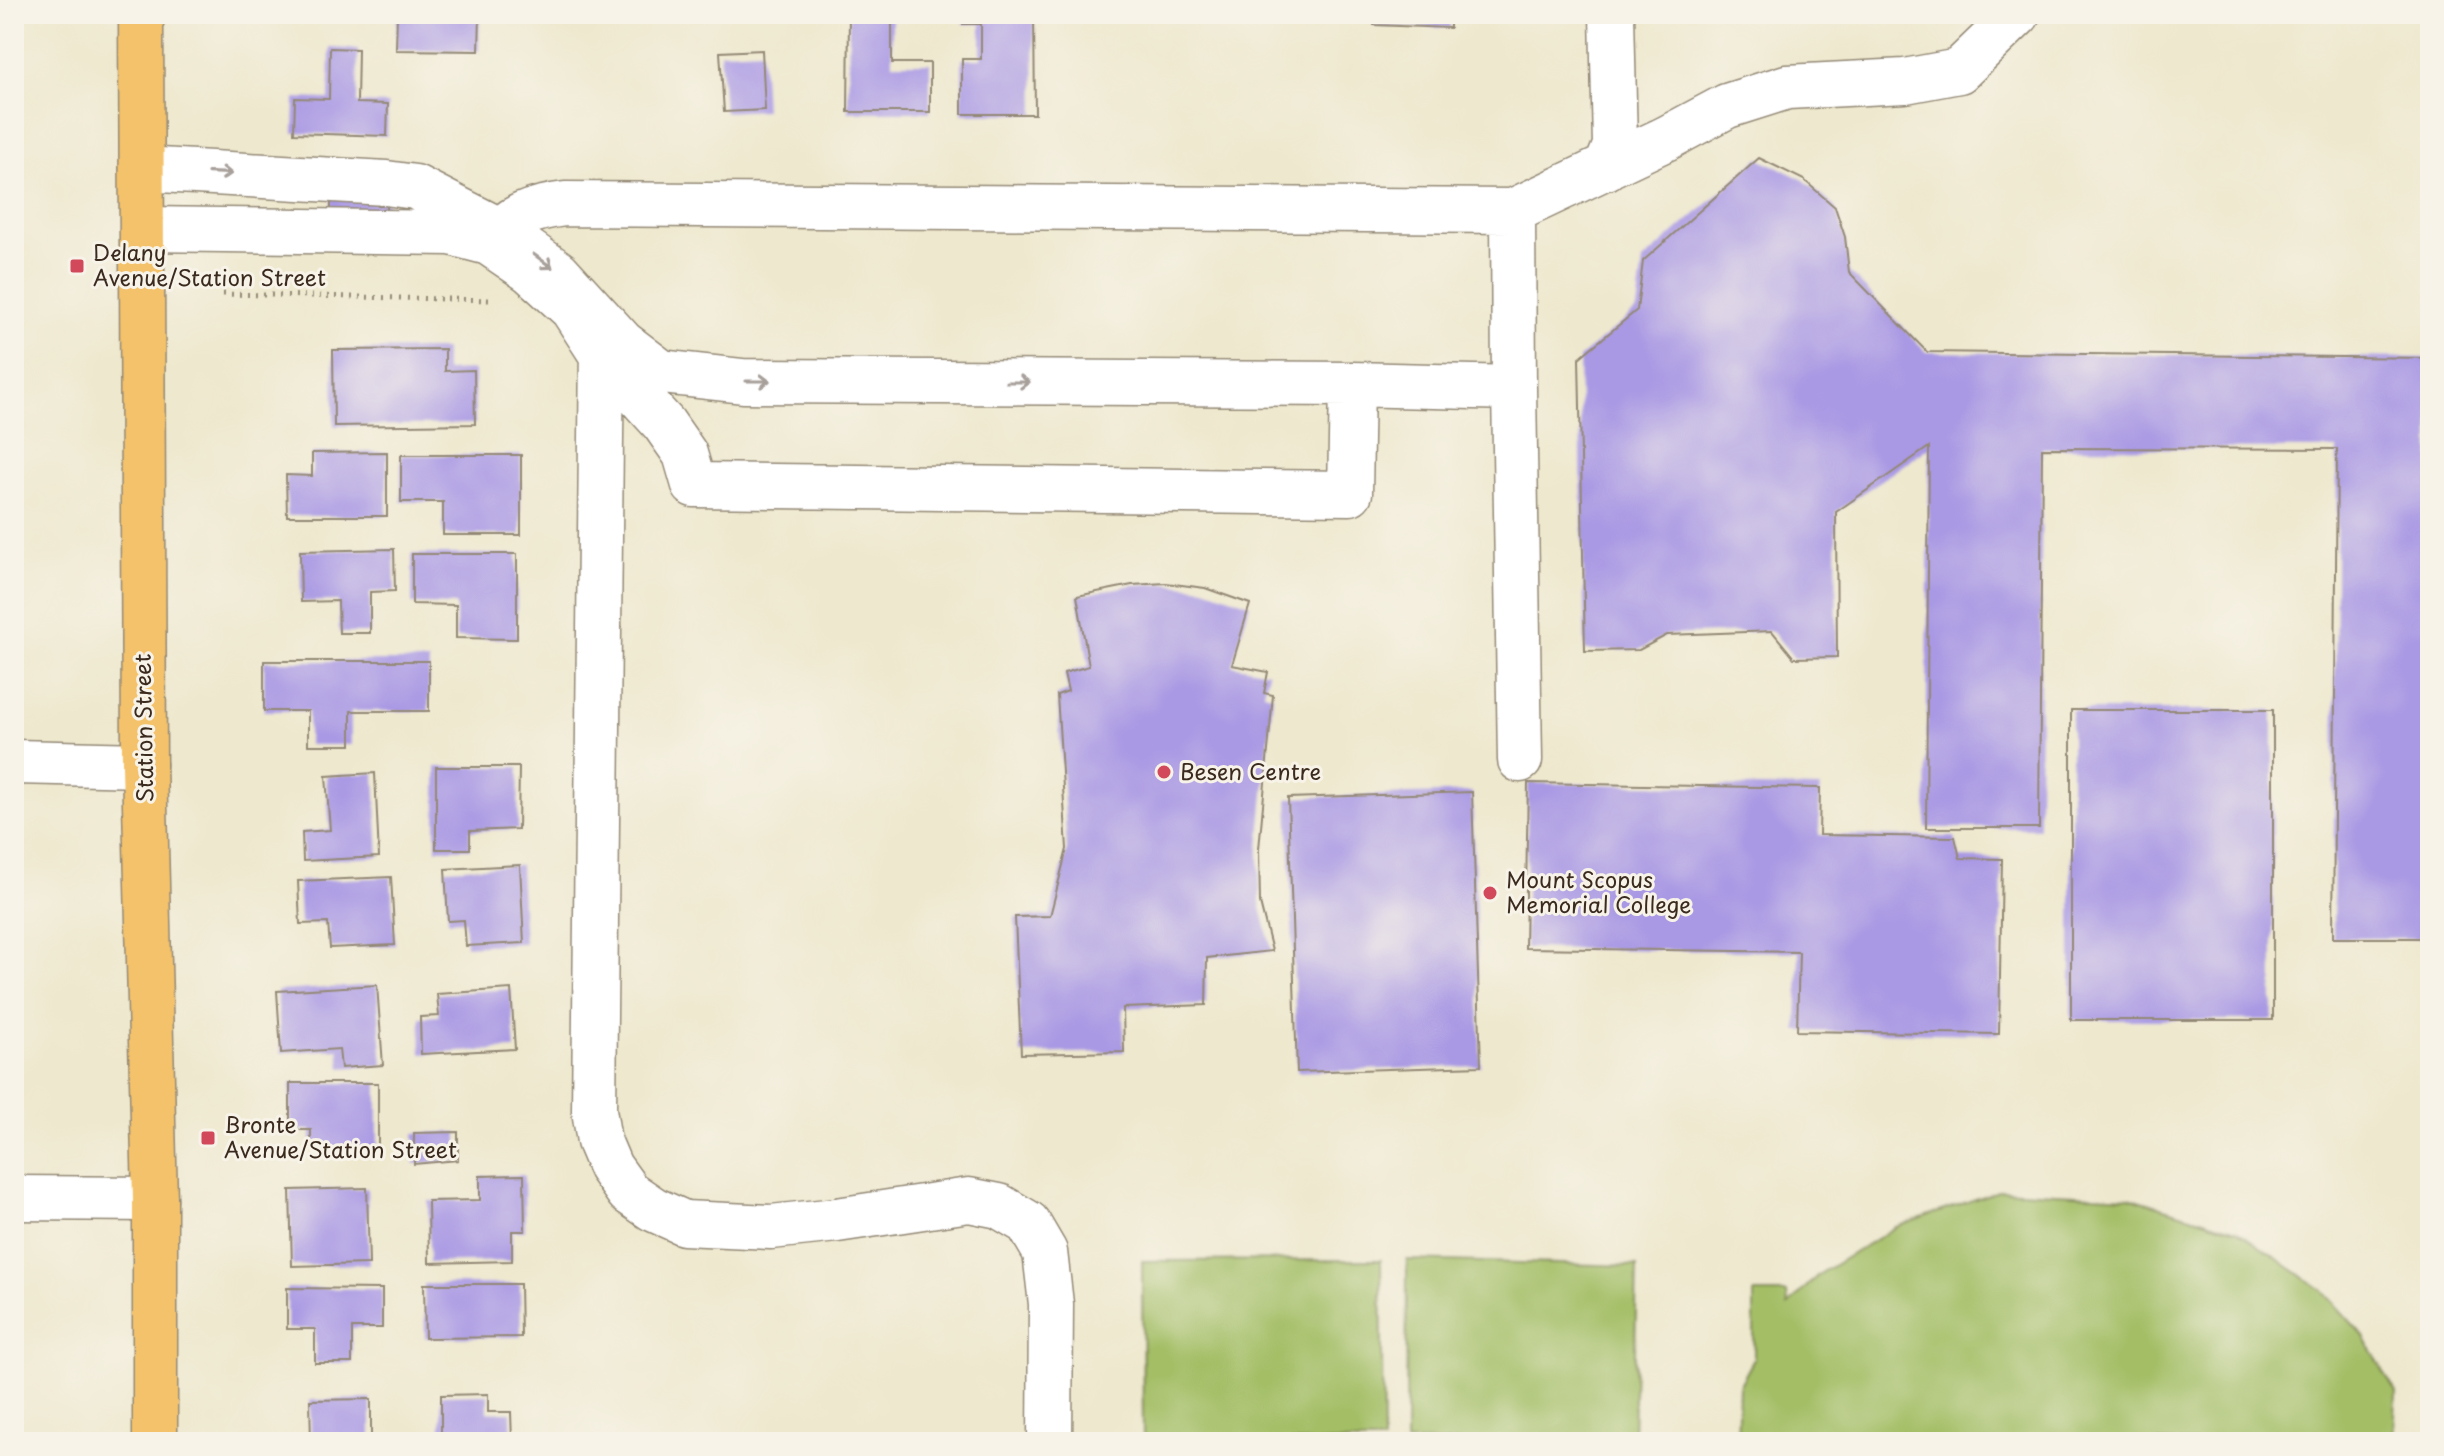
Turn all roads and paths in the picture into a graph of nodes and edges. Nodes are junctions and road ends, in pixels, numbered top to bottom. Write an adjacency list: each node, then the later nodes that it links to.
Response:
1 (141, 14): 5 (main road, Station Street)
2 (1612, 14): 4 (street)
3 (2018, 14): 4 (street)
4 (1606, 168): 6 (street)
5 (142, 169): 7 (main road, Station Street); 8 (street, one-way to 8)
6 (1513, 211): 8 (street); 13 (street)
7 (143, 229): 8 (street); 16 (main road, Station Street)
8 (494, 236): 11 (street)
9 (223, 294): 10 (path)
10 (496, 300)
11 (602, 337): 12 (street, one-way to 12); 12 (street); 20 (street)
12 (1352, 384): 13 (street)
13 (1514, 388): 14 (street)
14 (1520, 760)
15 (14, 762): 16 (street)
16 (144, 765): 18 (main road, Station Street)
17 (14, 1198): 18 (street)
18 (155, 1199): 19 (main road, Station Street)
19 (155, 1442)
20 (1050, 1442)

